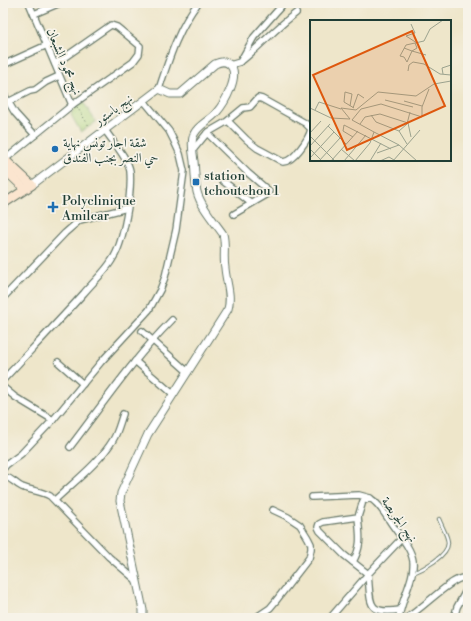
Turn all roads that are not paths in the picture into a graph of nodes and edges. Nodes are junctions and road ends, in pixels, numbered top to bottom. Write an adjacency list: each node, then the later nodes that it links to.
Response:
1 (29, 3): 6 (street, نهج محمود الشبعان)
2 (60, 3): 6 (street)
3 (198, 3): 13 (street)
4 (284, 3): 8 (street)
5 (296, 13): 8 (street)
6 (34, 14): 7 (street, نهج محمود الشبعان)
7 (47, 45): 9 (street, نهج محمود الشبعان); 10 (street)
8 (240, 62): 11 (street)
9 (55, 64): 12 (street, نهج محمود الشبعان); 17 (street)
10 (3, 65)
11 (230, 65): 13 (street); 24 (street)
12 (60, 76): 16 (street); 17 (street, نهج محمود الشبعان)
13 (159, 89): 15 (street, نهج باستور)
14 (3, 93): 16 (street)
15 (144, 101): 20 (street, نهج باستور); 41 (street)
16 (8, 102): 23 (street)
17 (74, 104): 23 (street)
18 (228, 121): 19 (street); 21 (street); 22 (street)
19 (310, 128)
20 (105, 130): 28 (street, نهج باستور); 31 (street)
21 (207, 133): 24 (street); 29 (street)
22 (310, 134)
23 (34, 135): 25 (street)
24 (193, 150): 39 (street)
25 (4, 160): 28 (main road)
26 (3, 168): 28 (main road)
27 (223, 180): 29 (street)
28 (29, 187): 30 (main road, نهج باستور)
29 (251, 203): 32 (street)
30 (3, 204)
31 (127, 208): 33 (street); 40 (street)
32 (234, 214)
33 (3, 298)
34 (172, 320): 36 (street)
35 (142, 331): 36 (street)
36 (152, 340): 37 (street); 39 (street)
37 (135, 361): 43 (street); 46 (street)
38 (58, 362): 41 (street)
39 (188, 372): 43 (street)
40 (3, 380)
41 (83, 384): 45 (street)
42 (3, 387): 45 (street)
43 (173, 394): 59 (street)
44 (123, 414): 51 (street)
45 (52, 420): 47 (street)
46 (70, 447)
47 (3, 469)
48 (3, 476): 51 (street)
49 (312, 497): 50 (street)
50 (370, 498): 53 (street, نهج الجريصة); 55 (street, نهج الجريصة)
51 (55, 500): 59 (street)
52 (273, 510): 64 (street)
53 (358, 517): 56 (street); 56 (street)
54 (439, 519): 57 (lane)
55 (402, 538): 57 (street, نهج الجريصة); 58 (street)
56 (353, 562): 58 (street)
57 (412, 573): 62 (street, نهج الجريصة)
58 (368, 574): 62 (street); 65 (street)
59 (137, 581): 63 (street)
60 (468, 583): 67 (street)
61 (468, 587): 68 (street)
62 (400, 610): 66 (street, نهج الجريصة)
63 (144, 618)
64 (255, 618)
65 (330, 618)
66 (399, 618)
67 (406, 618)
68 (454, 618)

